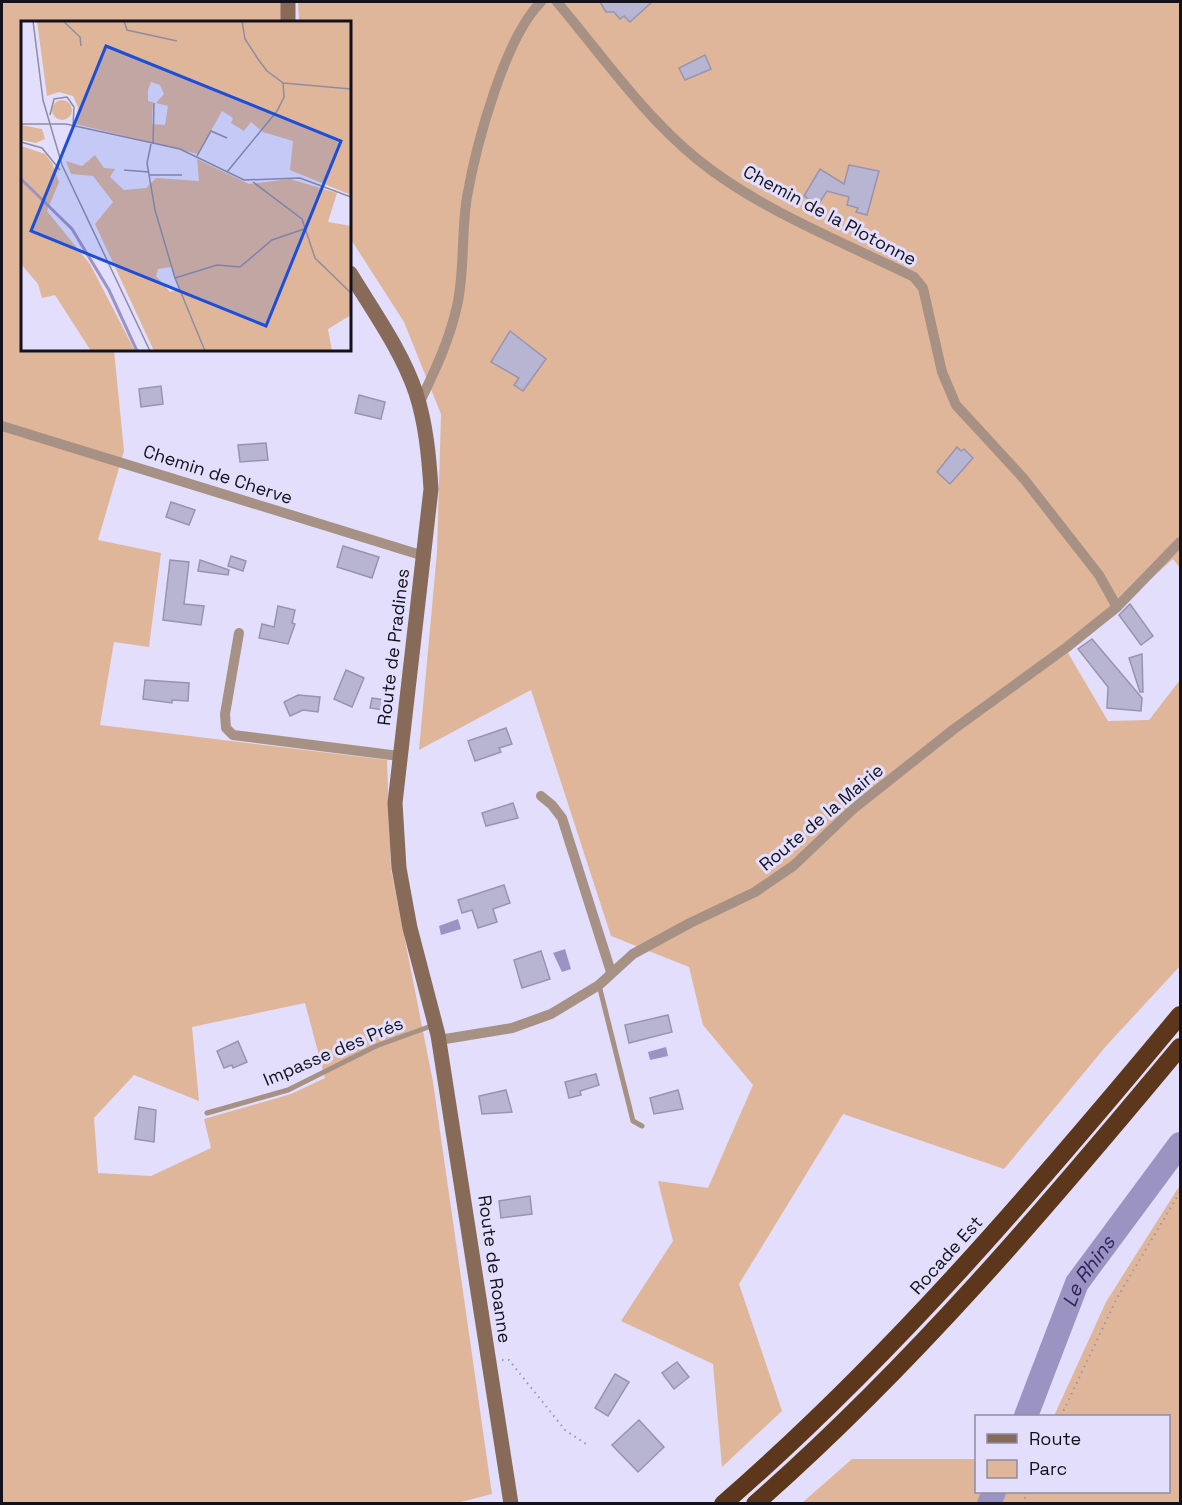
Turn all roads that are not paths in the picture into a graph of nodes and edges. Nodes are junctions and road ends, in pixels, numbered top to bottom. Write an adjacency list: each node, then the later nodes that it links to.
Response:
1 (288, 2): 4 (street)
2 (541, 2): 6 (street)
3 (557, 2): 10 (street, Chemin de la Plotonne)
4 (288, 21)
5 (351, 275): 6 (street, Route de Pradines)
6 (419, 404): 9 (street, Route de Pradines)
7 (2, 426): 9 (street, Chemin de Cherve)
8 (1180, 542): 10 (street, Route de la Mairie)
9 (424, 556): 12 (street, Route de Pradines)
10 (1117, 607): 14 (street, Route de la Mairie)
11 (239, 633): 12 (street)
12 (399, 756): 17 (street, Route de Pradines)
13 (541, 796): 14 (street)
14 (611, 972): 15 (street, Route de la Mairie)
15 (599, 985): 17 (street, Route de la Mairie); 20 (lane)
16 (1180, 1015): 23 (highway, Rocade Est)
17 (437, 1032): 19 (lane, Impasse des Prés); 22 (street, Route de Roanne)
18 (1180, 1047): 21 (highway)
19 (207, 1113)
20 (642, 1126)
21 (782, 1480): 24 (highway); 25 (highway)
22 (511, 1503)
23 (723, 1503)
24 (755, 1503)
25 (771, 1503)

